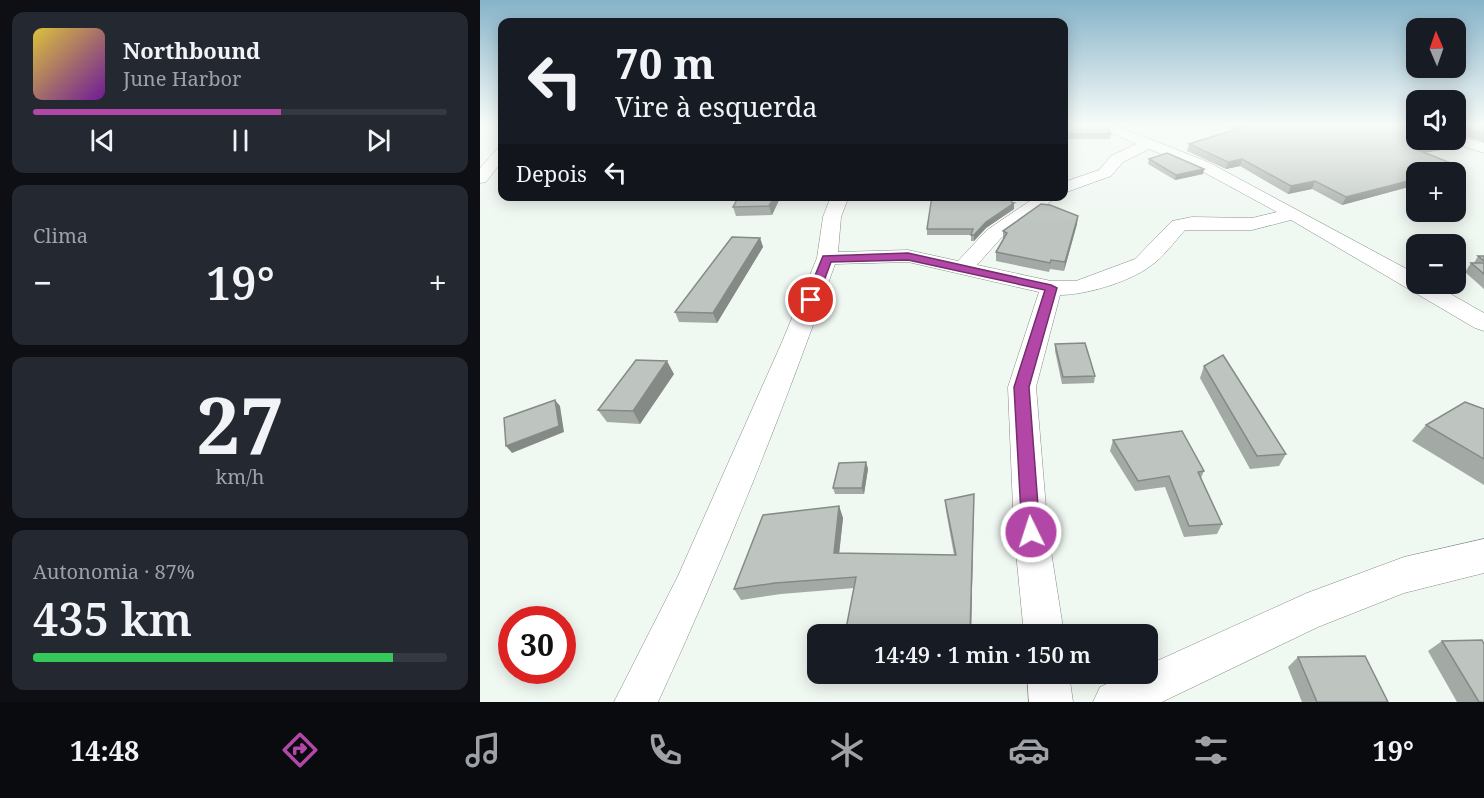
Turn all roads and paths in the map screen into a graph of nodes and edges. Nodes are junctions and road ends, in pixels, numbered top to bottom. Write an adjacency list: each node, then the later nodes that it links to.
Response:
1 (498, 157): 4 (street)
2 (1122, 157): 5 (street)
3 (1181, 157): 8 (street)
4 (480, 178)
5 (1068, 187)
6 (838, 201): 9 (street)
7 (1043, 201): 10 (street)
8 (1293, 213): 11 (street); 12 (street)
9 (827, 258): 10 (street); 16 (street)
10 (963, 268): 11 (street)
11 (1051, 288): 14 (street)
12 (1484, 323)
13 (1484, 556): 18 (street)
14 (1043, 624)
15 (1049, 684): 17 (street)
16 (636, 702)
17 (1052, 702)
18 (1115, 702)

